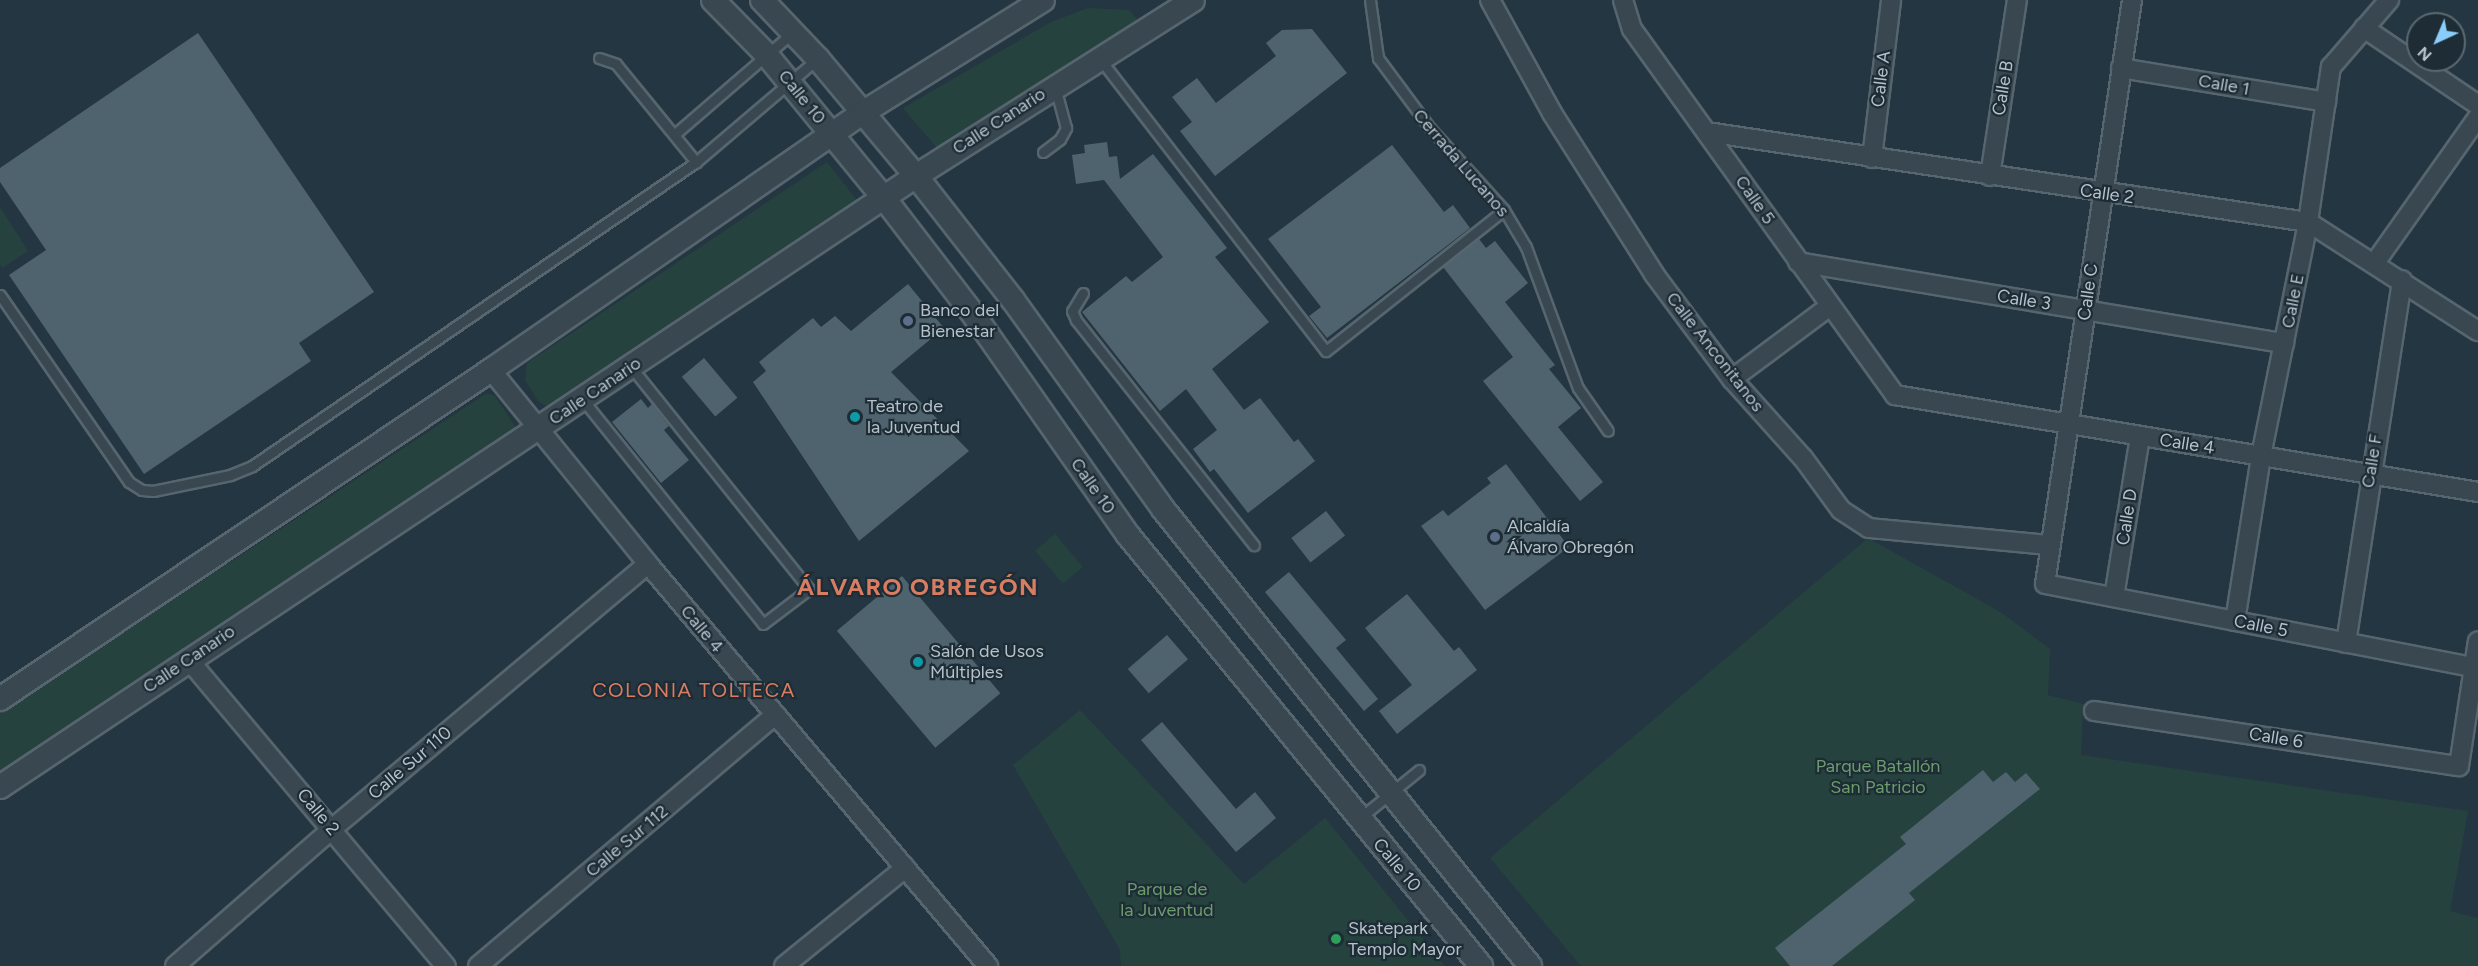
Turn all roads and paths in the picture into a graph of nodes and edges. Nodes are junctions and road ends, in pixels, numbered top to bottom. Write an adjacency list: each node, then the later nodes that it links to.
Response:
1 (713, 0): 14 (street, Calle 10)
2 (762, 0): 13 (street, Calle 10)
3 (1043, 0): 23 (street)
4 (1193, 0): 15 (street, Calle Canario)
5 (1370, 0): 35 (lane, Cerrada Lucanos)
6 (1490, 0): 48 (street, Calle Anconitanos)
7 (1623, 0): 25 (street, Calle 5)
8 (1891, 0): 29 (street, Calle A)
9 (2017, 0): 32 (street, Calle B)
10 (2132, 0): 18 (street, Calle C)
11 (2389, 0): 12 (street, Calle E)
12 (2364, 28): 21 (street, Calle E); 22 (street)
13 (793, 32): 14 (lane); 17 (street, Calle 10)
14 (766, 54): 19 (street, Calle 10); 26 (lane)
15 (1098, 57): 20 (street, Calle Canario); 35 (lane)
16 (599, 58): 26 (lane)
17 (818, 59): 19 (lane); 23 (street, Calle 10)
18 (2121, 68): 21 (street, Calle 1); 33 (street, Calle C)
19 (790, 83): 27 (street, Calle 10); 30 (lane)
20 (1054, 85): 28 (lane); 31 (street, Calle Canario)
21 (2326, 102): 36 (street, Calle E)
22 (2478, 105)
23 (864, 112): 27 (street); 31 (street, Calle 10)
24 (2478, 117): 38 (street)
25 (1707, 132): 29 (street, Calle 2); 37 (street, Calle 5)
26 (675, 134): 30 (lane)
27 (832, 134): 34 (street, Calle 10); 47 (street)
28 (1043, 152)
29 (1872, 158): 32 (street, Calle 2)
30 (696, 162): 41 (lane)
31 (916, 176): 34 (street, Calle Canario); 73 (street, Calle 10)
32 (1990, 176): 33 (street, Calle 2)
33 (2103, 194): 36 (street, Calle 2); 43 (street, Calle C)
34 (884, 198): 46 (street, Calle Canario); 74 (street, Calle 10)
35 (1504, 210): 53 (lane, Cerrada Lucanos)
36 (2308, 222): 38 (street, Calle 2); 45 (street, Calle E)
37 (1798, 262): 42 (street, Calle 5); 43 (street, Calle 3)
38 (2374, 264): 39 (street, Calle 2)
39 (2402, 280): 44 (street, Calle 2); 56 (street, Calle F)
40 (1083, 292): 58 (lane)
41 (0, 294)
42 (1830, 306): 48 (street); 49 (street, Calle 5)
43 (2085, 310): 45 (street, Calle 3); 51 (street, Calle C)
44 (2478, 331)
45 (2284, 343): 55 (street, Calle E)
46 (631, 367): 50 (street, Calle Canario); 50 (lane)
47 (491, 370): 52 (street, Calle 4); 68 (street)
48 (1732, 379): 59 (street, Calle Anconitanos)
49 (1895, 395): 51 (street, Calle 4)
50 (583, 400): 52 (street, Calle Canario)
51 (2068, 424): 54 (street, Calle 4); 59 (street, Calle C)
52 (537, 429): 60 (street, Calle 4); 66 (street, Calle Canario)
53 (1608, 431)
54 (2140, 436): 55 (street, Calle 4); 62 (street, Calle D)
55 (2261, 456): 56 (street, Calle 4); 63 (street, Calle E)
56 (2370, 474): 57 (street, Calle 4); 65 (street, Calle F)
57 (2478, 492)
58 (1254, 545)
59 (2050, 545): 61 (street, Calle C)
60 (648, 564): 70 (street, Calle 4); 75 (street, Calle Sur 110)
61 (2045, 584): 62 (street, Calle 5)
62 (2114, 597): 63 (street, Calle 5)
63 (2235, 621): 65 (street, Calle 5)
64 (2478, 641): 67 (street)
65 (2346, 643): 67 (street, Calle 5)
66 (188, 659): 72 (street, Calle Canario); 75 (street, Calle 2)
67 (2476, 668): 69 (street, Calle 6)
68 (0, 699)
69 (2094, 711)
70 (776, 715): 76 (street, Calle 4); 79 (street, Calle Sur 112)
71 (1419, 770): 73 (lane)
72 (0, 786)
73 (1389, 793): 74 (lane); 83 (street, Calle 10)
74 (1359, 819): 82 (street, Calle 10)
75 (333, 828): 77 (street, Calle Sur 110); 78 (street, Calle 2)
76 (905, 868): 80 (street); 81 (street, Calle 4)
77 (176, 966)
78 (446, 966)
79 (478, 966)
80 (784, 966)
81 (988, 966)
82 (1481, 966)
83 (1530, 966)

